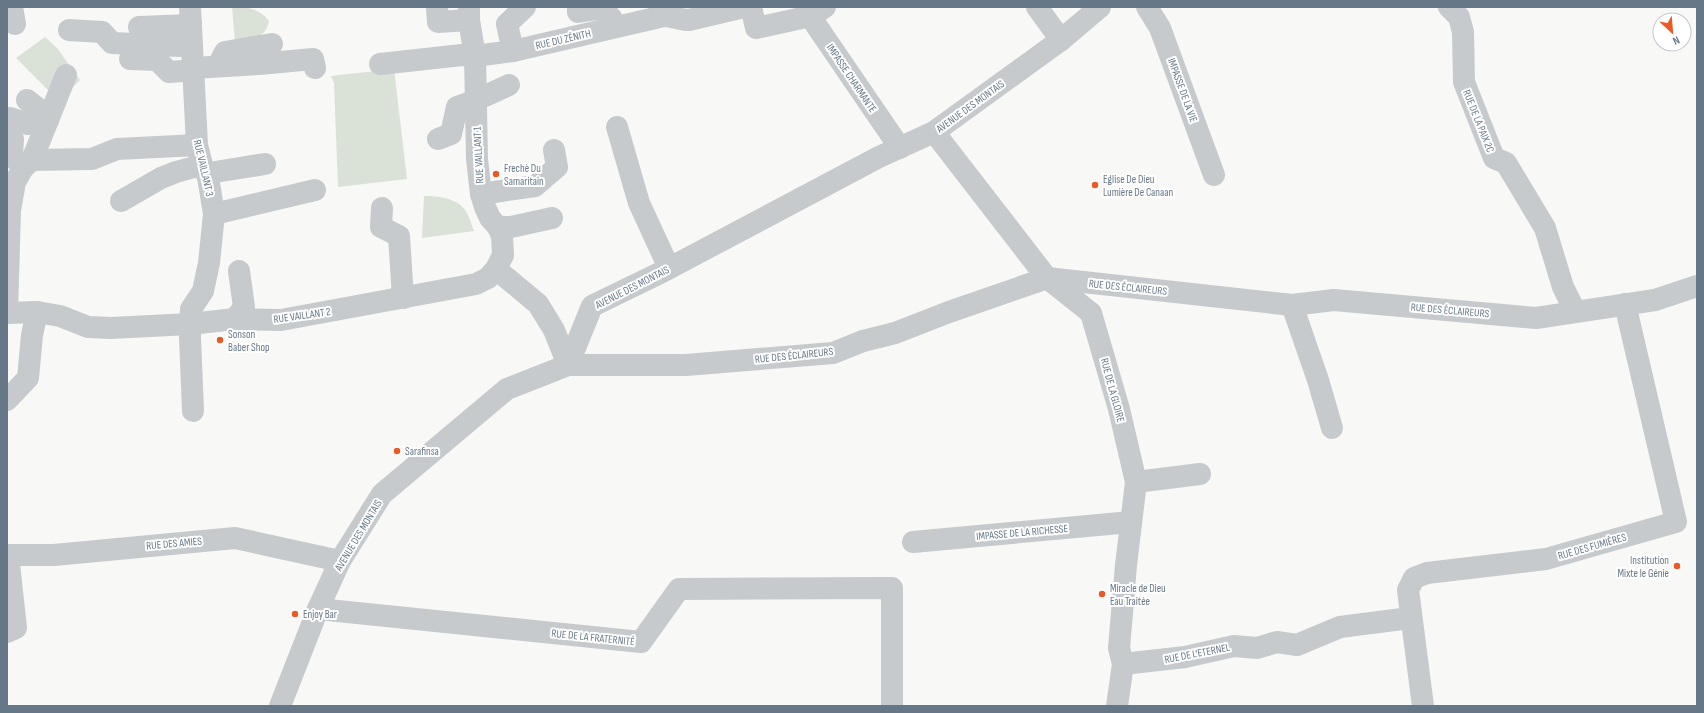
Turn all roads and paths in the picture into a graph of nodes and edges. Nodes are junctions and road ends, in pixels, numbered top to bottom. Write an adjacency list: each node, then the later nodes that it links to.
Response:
1 (437, 7): 11 (street)
2 (525, 7): 18 (street)
3 (578, 7): 14 (street)
4 (744, 7): 14 (street, RUE DU ZÉNITH)
5 (751, 7): 10 (street)
6 (1037, 7): 16 (street)
7 (1100, 7): 16 (street, AVENUE DES MONTAIS)
8 (1147, 7): 40 (street, IMPASSE DE LA VIE)
9 (1449, 7): 57 (street, RUE DE LA PAIX 2C)
10 (814, 10): 35 (street, IMPASSE CHARMANTE)
11 (469, 14): 19 (street, RUE VAILLANT 1)
12 (191, 26): 13 (street); 15 (street); 23 (street, RUE VAILLANT 3)
13 (139, 27)
14 (613, 27): 18 (street, RUE DU ZÉNITH)
15 (70, 30)
16 (1060, 40): 32 (street, AVENUE DES MONTAIS)
17 (272, 44): 22 (street)
18 (513, 51): 19 (street, RUE DU ZÉNITH)
19 (475, 56): 21 (street, RUE DU ZÉNITH); 28 (street, RUE VAILLANT 1)
20 (130, 59): 23 (street)
21 (380, 64)
22 (217, 67): 23 (street); 24 (street)
23 (193, 68): 37 (street, RUE VAILLANT 3)
24 (315, 68)
25 (66, 75): 29 (street)
26 (509, 85): 28 (street)
27 (27, 100): 29 (street)
28 (476, 100): 33 (street); 42 (street, RUE VAILLANT 1)
29 (51, 112): 30 (street); 38 (street)
30 (10, 118)
31 (616, 127): 49 (street)
32 (934, 132): 35 (street, AVENUE DES MONTAIS); 52 (street, RUE DE LA GLOIRE)
33 (438, 139)
34 (13, 140): 38 (street)
35 (900, 148): 49 (street, AVENUE DES MONTAIS)
36 (554, 150): 42 (street)
37 (202, 162): 38 (street); 39 (street); 43 (street); 46 (street, RUE VAILLANT 3)
38 (27, 164): 45 (street)
39 (265, 164)
40 (1214, 175)
41 (315, 190): 46 (street)
42 (481, 194): 48 (street, RUE VAILLANT 1)
43 (121, 200)
44 (382, 208): 54 (street)
45 (8, 210): 59 (street)
46 (214, 214): 61 (street, RUE VAILLANT 3)
47 (552, 218): 48 (street)
48 (498, 227): 50 (street, RUE VAILLANT 1)
49 (669, 268): 62 (street, AVENUE DES MONTAIS)
50 (496, 269): 54 (street, RUE VAILLANT 2); 62 (street)
51 (239, 271): 60 (street)
52 (1047, 278): 56 (street, RUE DES ÉCLAIREURS); 62 (street, RUE DES ÉCLAIREURS); 67 (street, RUE DE LA GLOIRE)
53 (1697, 286): 55 (street, RUE DES ÉCLAIREURS)
54 (403, 298): 60 (street, RUE VAILLANT 2)
55 (1625, 304): 57 (street, RUE DES ÉCLAIREURS); 73 (street, RUE DES FUMIÈRES)
56 (1292, 305): 57 (street, RUE DES ÉCLAIREURS); 65 (street)
57 (1575, 311)
58 (37, 312): 59 (street, RUE VAILLANT 2); 61 (street, RUE VAILLANT 2); 63 (street)
59 (7, 313)
60 (235, 319): 61 (street, RUE VAILLANT 2)
61 (190, 324): 64 (street, RUE VAILLANT 3)
62 (568, 365): 71 (street, AVENUE DES MONTAIS)
63 (7, 400)
64 (193, 412)
65 (1332, 428)
66 (1200, 474): 67 (street)
67 (1136, 482): 68 (street, RUE DE LA GLOIRE)
68 (1131, 522): 69 (street, IMPASSE DE LA RICHESSE); 75 (street, RUE DE LA GLOIRE)
69 (913, 542)
70 (8, 555): 71 (street, RUE DES AMIES); 74 (street)
71 (340, 562): 72 (street, AVENUE DES MONTAIS)
72 (318, 609): 76 (street, AVENUE DES MONTAIS); 77 (street, RUE DE LA FRATERNITÉ)
73 (1410, 618): 75 (street, RUE DE L'ETERNEL); 79 (street, RUE DES FUMIÈRES)
74 (7, 632)
75 (1123, 664): 78 (street, RUE DE LA GLOIRE)
76 (280, 706)
77 (892, 706)
78 (1117, 706)
79 (1423, 706)

